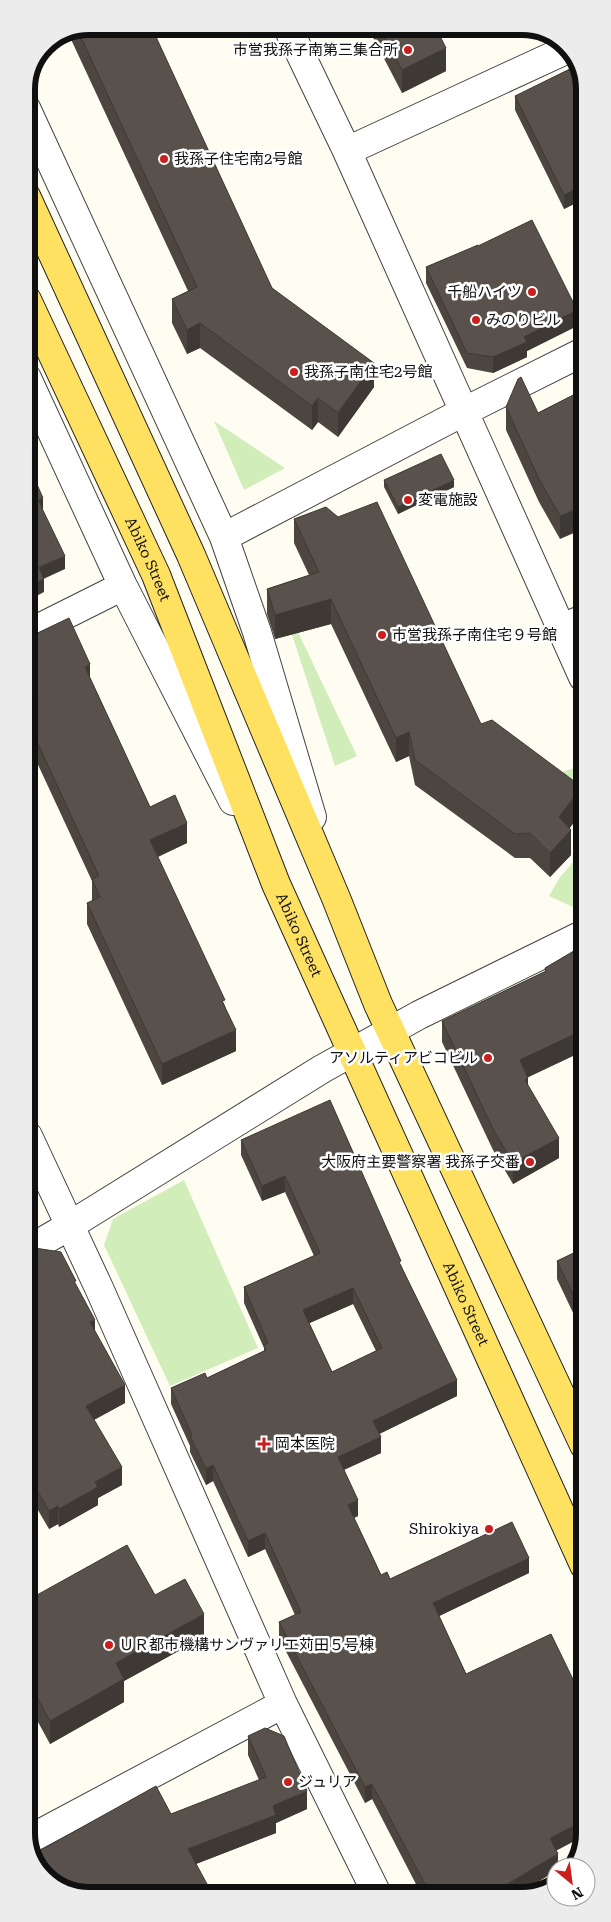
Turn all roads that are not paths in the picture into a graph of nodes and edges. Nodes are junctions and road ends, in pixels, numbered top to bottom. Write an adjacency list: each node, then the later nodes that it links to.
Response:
1 (291, 35): 4 (street)
2 (562, 52): 4 (street)
3 (35, 128): 10 (street)
4 (347, 151): 9 (street)
5 (35, 216): 16 (main road)
6 (35, 317): 15 (main road, Abiko Street)
7 (576, 356): 9 (street)
8 (35, 395): 11 (street)
9 (465, 411): 10 (street); 12 (street)
10 (224, 537): 16 (street)
11 (123, 586): 13 (street); 15 (street)
12 (572, 624): 14 (street)
13 (35, 630)
14 (576, 643)
15 (276, 884): 19 (main road, Abiko Street)
16 (336, 898): 18 (main road)
17 (576, 938): 18 (street)
18 (391, 1031): 19 (street); 23 (main road)
19 (352, 1052): 21 (street); 24 (main road, Abiko Street)
20 (35, 1151): 21 (street)
21 (69, 1226): 22 (street); 25 (street)
22 (35, 1246)
23 (576, 1428)
24 (576, 1547)
25 (283, 1704): 26 (street); 27 (street)
26 (35, 1836)
27 (374, 1887)

